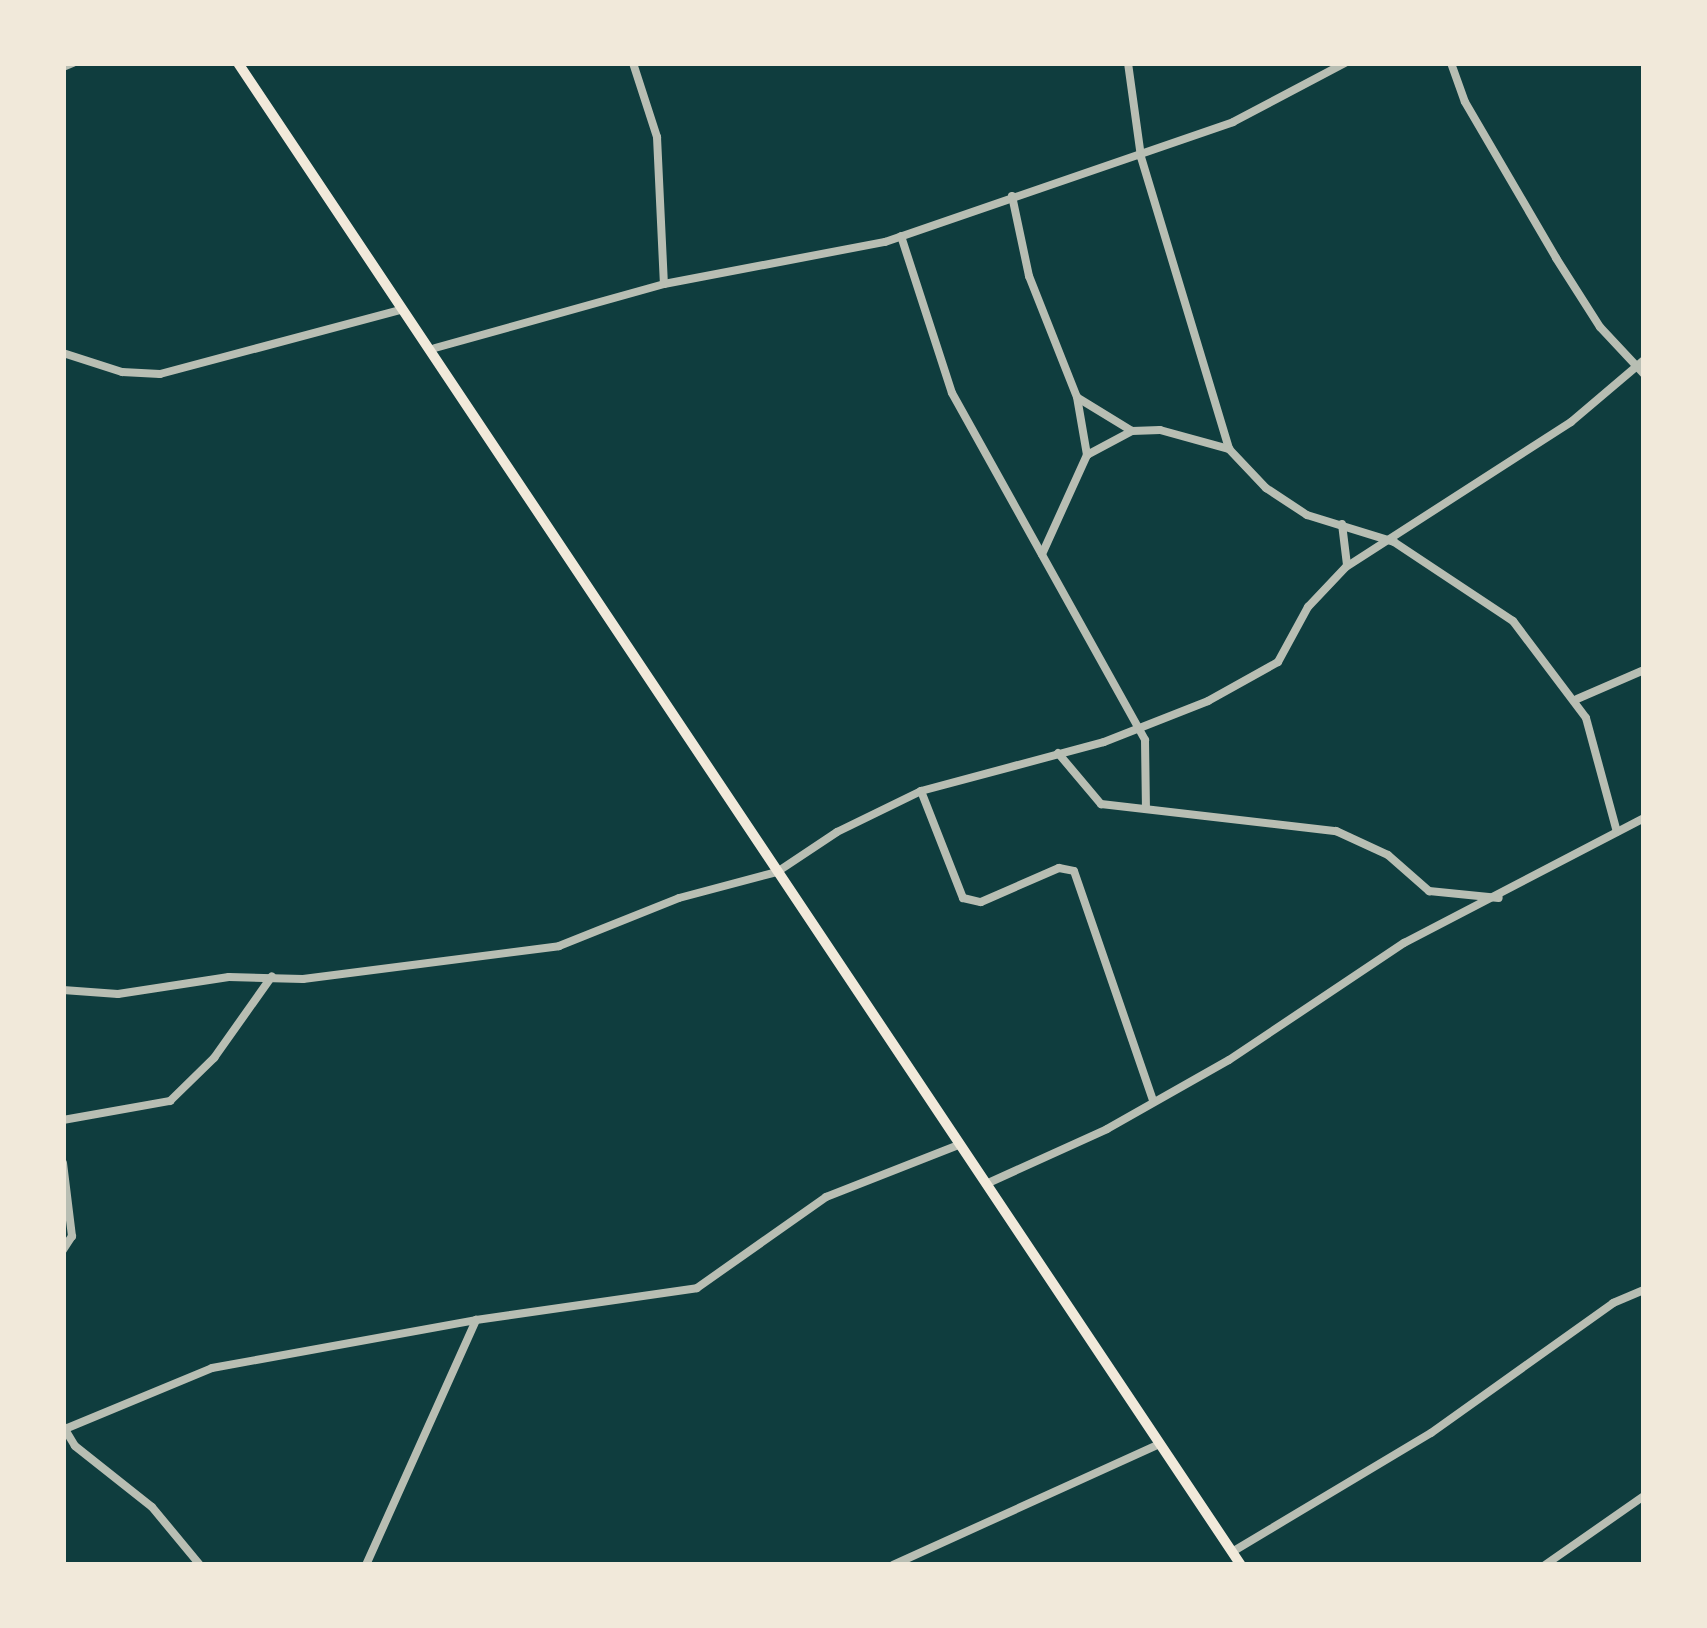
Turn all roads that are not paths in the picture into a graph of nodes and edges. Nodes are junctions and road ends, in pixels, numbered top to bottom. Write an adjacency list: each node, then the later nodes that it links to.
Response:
1 (73, 63): 7 (street)
2 (238, 63): 12 (main road)
3 (633, 63): 11 (street)
4 (1128, 63): 8 (street)
5 (1345, 63): 8 (street)
6 (1451, 63): 15 (street)
7 (63, 67)
8 (1141, 158): 9 (street); 18 (street)
9 (1012, 196): 10 (street); 16 (street)
10 (901, 236): 11 (street); 22 (street)
11 (664, 284): 13 (street)
12 (401, 310): 13 (main road); 14 (street)
13 (435, 348): 32 (main road)
14 (63, 353)
15 (1642, 367): 21 (street)
16 (1077, 397): 17 (street); 19 (street)
17 (1132, 431): 18 (street); 19 (street)
18 (1229, 448): 20 (street)
19 (1087, 455): 22 (street)
20 (1342, 524): 21 (street); 23 (street)
21 (1394, 542): 23 (street); 25 (street)
22 (1042, 554): 26 (street)
23 (1346, 566): 26 (street)
24 (1644, 670): 25 (street)
25 (1576, 699): 31 (street)
26 (1138, 728): 27 (street); 29 (street)
27 (1058, 753): 28 (street); 29 (street)
28 (921, 791): 32 (street); 36 (street)
29 (1146, 808): 33 (street)
30 (1644, 818): 31 (street)
31 (1617, 832): 33 (street)
32 (777, 872): 34 (street); 38 (main road)
33 (1499, 898): 36 (street)
34 (272, 976): 35 (street); 37 (street)
35 (63, 990)
36 (1153, 1100): 40 (street)
37 (63, 1120)
38 (959, 1145): 40 (main road); 43 (street)
39 (63, 1163): 41 (street)
40 (986, 1184): 45 (main road)
41 (63, 1250)
42 (1644, 1290): 47 (street)
43 (476, 1320): 44 (street); 49 (street)
44 (64, 1427): 48 (street)
45 (1160, 1444): 47 (main road); 50 (street)
46 (1644, 1496): 52 (street)
47 (1232, 1552): 51 (main road)
48 (200, 1565)
49 (366, 1565)
50 (893, 1565)
51 (1241, 1565)
52 (1545, 1565)

